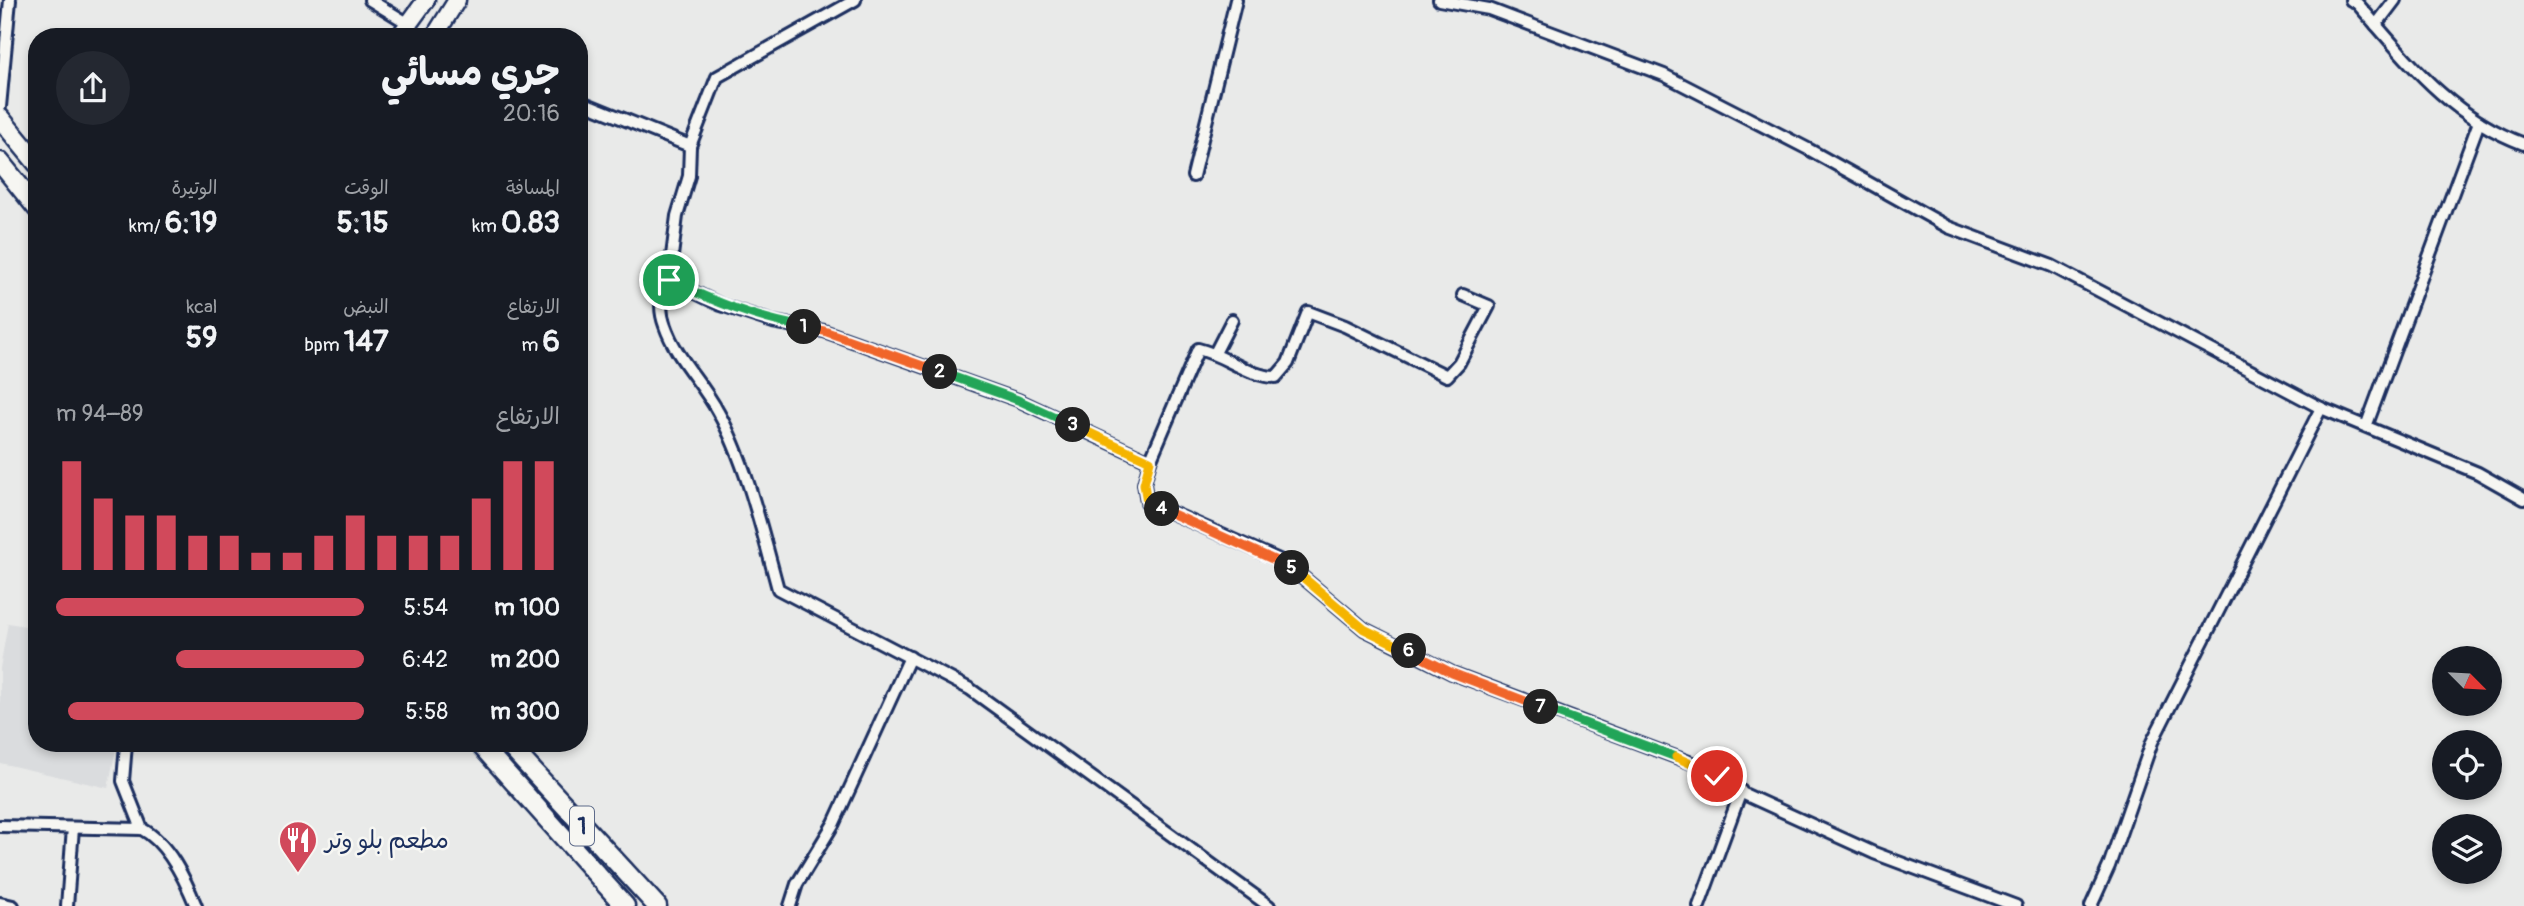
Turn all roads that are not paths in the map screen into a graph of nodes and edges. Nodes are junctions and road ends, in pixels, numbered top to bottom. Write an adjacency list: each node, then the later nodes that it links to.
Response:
1 (10, 0): 10 (street)
2 (370, 0): 12 (street)
3 (426, 0): 13 (main road)
4 (457, 0): 14 (main road)
5 (855, 0): 20 (street)
6 (1236, 0): 23 (street)
7 (1439, 0): 29 (street)
8 (2351, 0): 11 (street)
9 (2395, 0): 11 (street)
10 (5, 9): 16 (street)
11 (2376, 25): 18 (street)
12 (402, 28)
13 (405, 28)
14 (440, 28)
15 (588, 106): 20 (street)
16 (0, 107)
17 (0, 118): 21 (main road)
18 (2479, 122): 19 (street); 30 (street)
19 (2524, 144)
20 (690, 146): 25 (street)
21 (28, 152)
22 (0, 162): 24 (main road)
23 (1193, 176)
24 (28, 197)
25 (669, 280): 31 (street); 33 (street)
26 (1463, 295): 28 (street)
27 (1231, 320): 28 (street)
28 (1215, 353): 31 (street)
29 (2322, 408): 30 (street); 51 (street)
30 (2367, 424): 32 (street)
31 (1150, 461): 37 (street)
32 (2524, 499)
33 (910, 657): 47 (street); 48 (street)
34 (125, 752): 40 (street)
35 (487, 752): 45 (main road, 1)
36 (515, 752): 46 (main road, 1)
37 (1741, 791): 49 (street); 50 (street)
38 (0, 826): 39 (street)
39 (73, 828): 40 (street); 43 (street)
40 (142, 829): 44 (street)
41 (0, 903): 42 (street)
42 (13, 906)
43 (67, 906)
44 (196, 906)
45 (625, 906)
46 (657, 906)
47 (790, 906)
48 (1269, 906)
49 (1699, 906)
50 (2016, 906)
51 (2091, 906)

